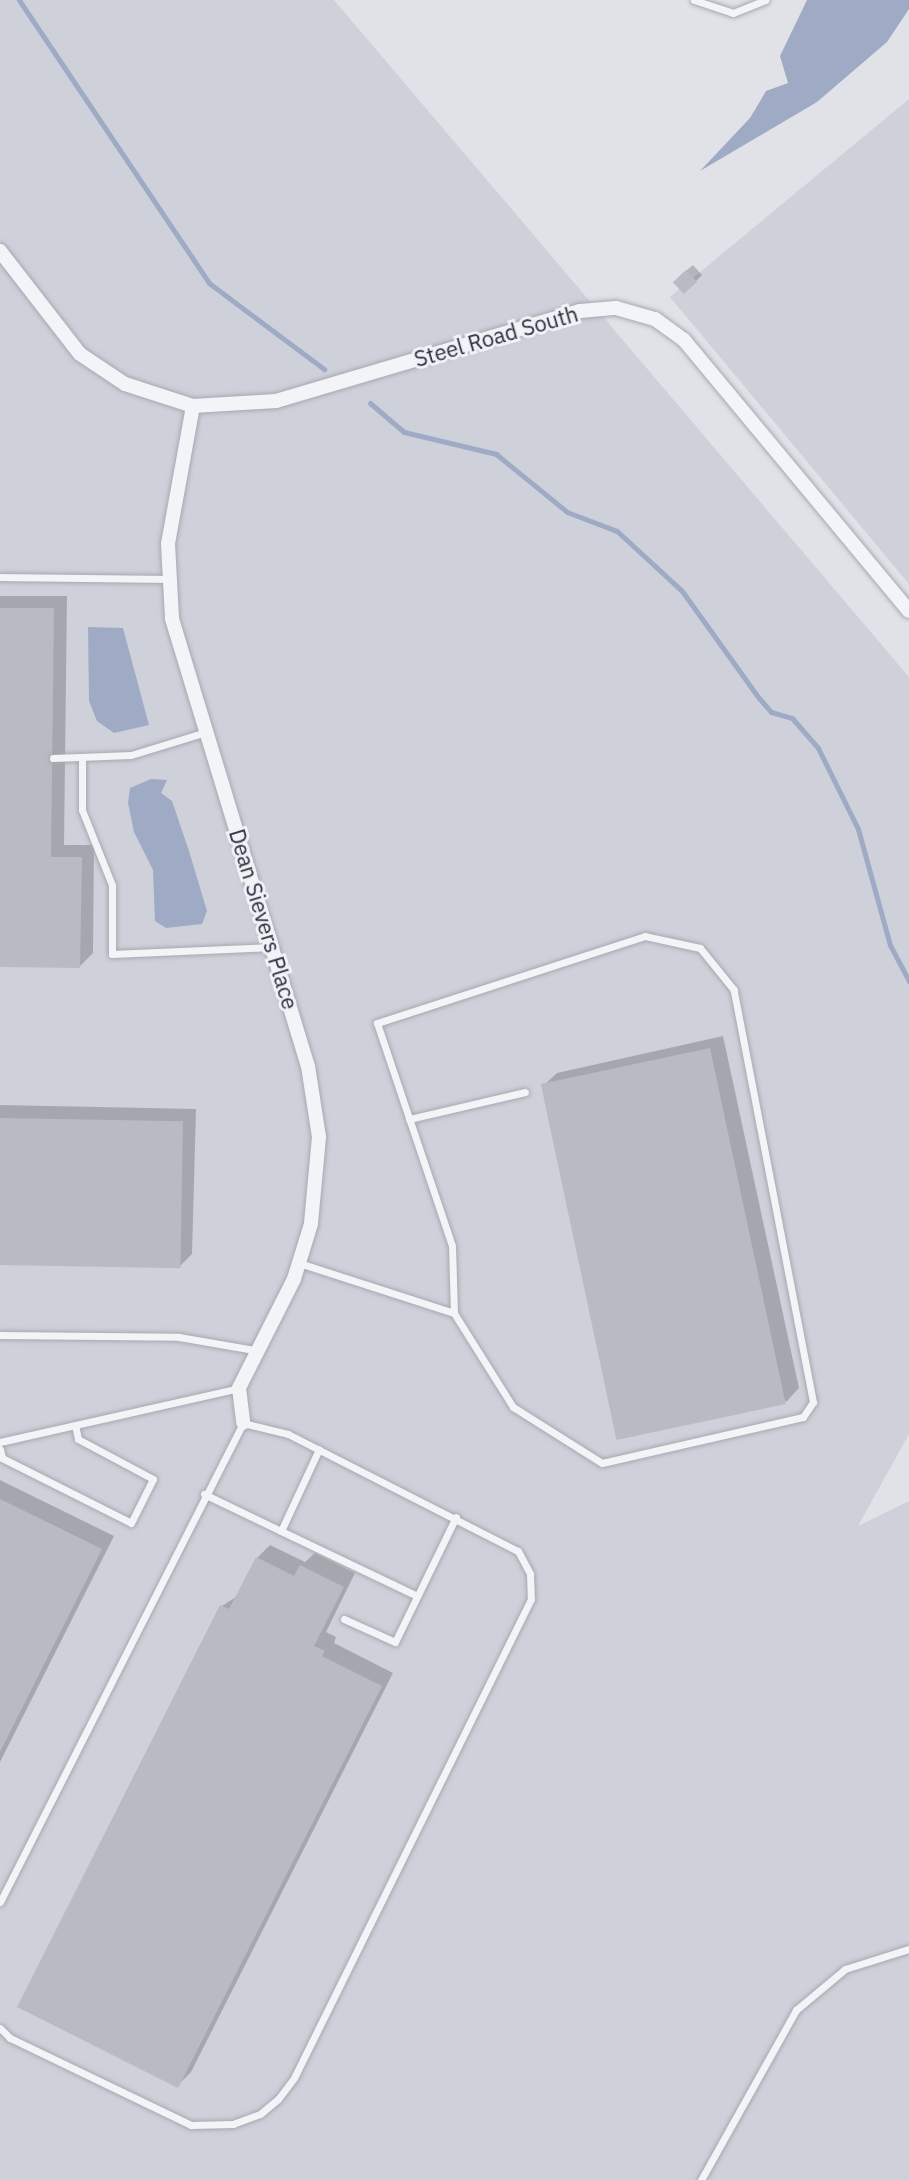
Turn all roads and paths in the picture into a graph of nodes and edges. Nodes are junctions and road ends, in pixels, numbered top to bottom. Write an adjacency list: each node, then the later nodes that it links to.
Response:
1 (694, 0): 2 (lane)
2 (765, 0)
3 (0, 251): 4 (street, Steel Road South)
4 (193, 406): 6 (street, Dean Sievers Place); 7 (street, Steel Road South)
5 (0, 577): 6 (lane)
6 (168, 579): 8 (street, Dean Sievers Place)
7 (909, 611)
8 (206, 732): 10 (lane); 11 (street, Dean Sievers Place)
9 (53, 758): 10 (lane)
10 (82, 759): 11 (lane)
11 (273, 947): 14 (street, Dean Sievers Place)
12 (525, 1092): 13 (lane)
13 (409, 1119): 15 (lane); 15 (lane)
14 (299, 1263): 15 (lane); 17 (street, Dean Sievers Place)
15 (454, 1313)
16 (0, 1335): 17 (lane)
17 (254, 1350): 18 (street, Dean Sievers Place)
18 (239, 1388): 19 (street, Dean Sievers Place); 20 (lane)
19 (243, 1423): 23 (lane); 24 (lane)
20 (75, 1425): 21 (lane); 22 (lane)
21 (0, 1442)
22 (0, 1449)
23 (319, 1449): 25 (lane); 26 (lane)
24 (204, 1494): 26 (lane); 29 (lane)
25 (456, 1517): 27 (lane); 31 (lane)
26 (281, 1531): 27 (lane)
27 (417, 1596): 28 (lane)
28 (344, 1619)
29 (0, 1902)
30 (909, 1949): 32 (lane)
31 (0, 2028)
32 (701, 2180)

